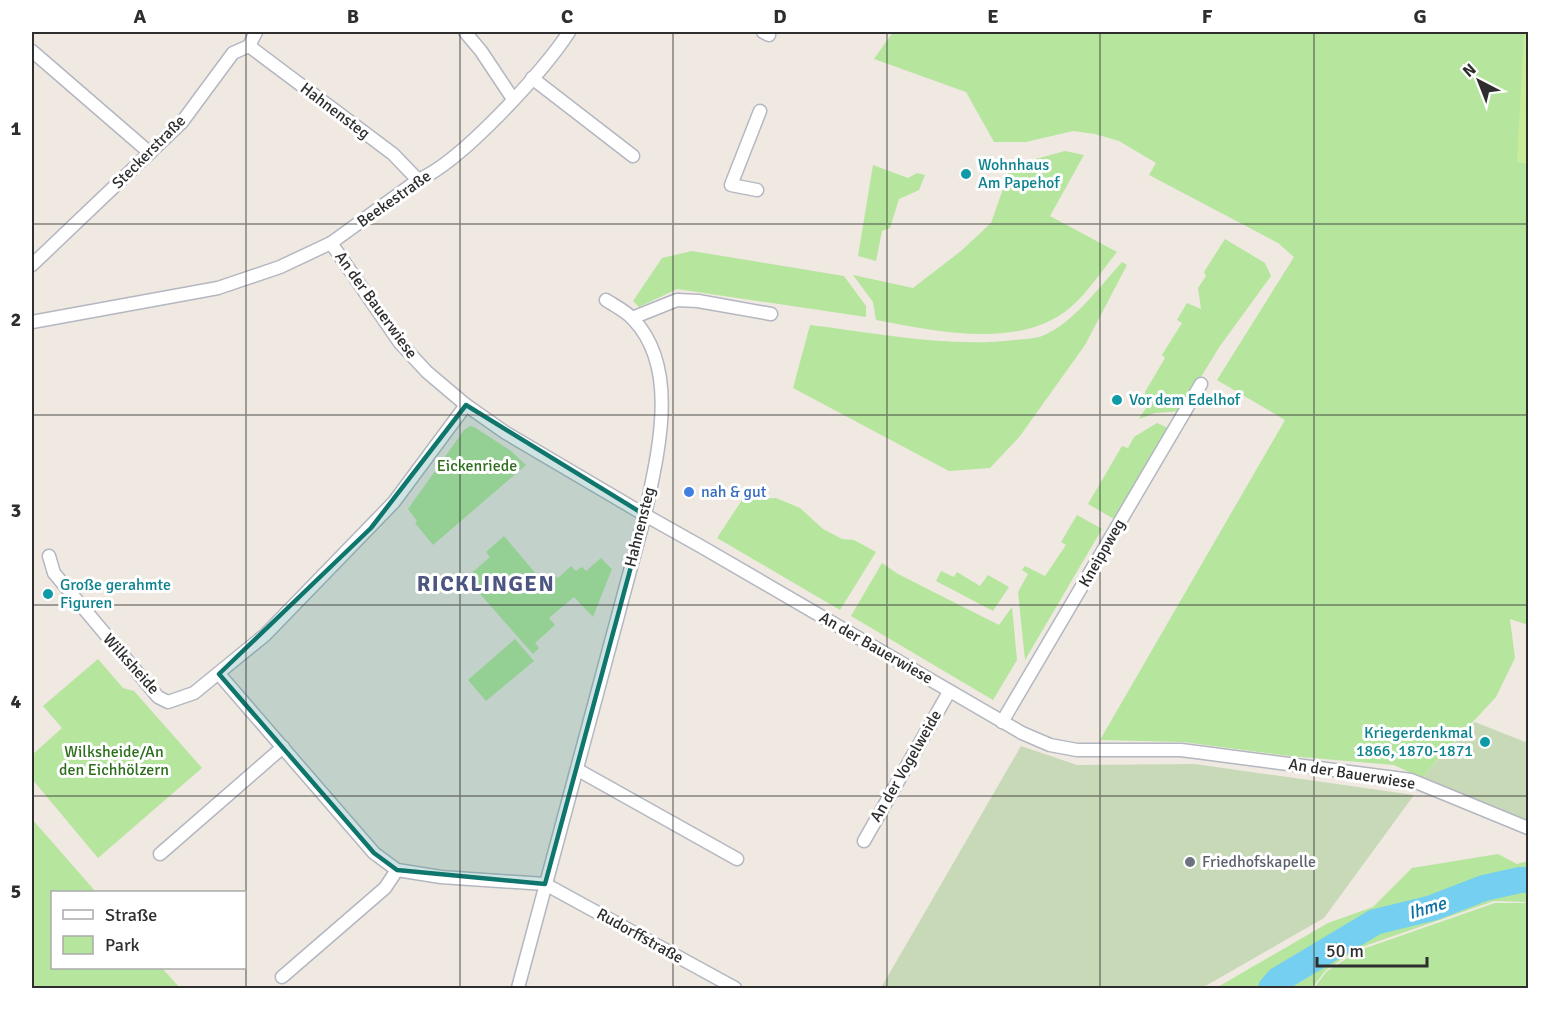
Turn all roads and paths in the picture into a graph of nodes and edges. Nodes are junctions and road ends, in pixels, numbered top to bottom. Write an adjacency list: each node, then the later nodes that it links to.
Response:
1 (256, 32): 4 (street, Steckerstraße)
2 (465, 32): 7 (street)
3 (569, 32): 6 (street, Beekestraße)
4 (249, 46): 9 (street, Steckerstraße); 11 (street, Hahnensteg)
5 (32, 51): 9 (street)
6 (532, 78): 7 (street, Beekestraße); 10 (street)
7 (513, 99): 11 (street, Beekestraße)
8 (759, 111): 12 (street)
9 (150, 153): 14 (street, Steckerstraße)
10 (633, 156)
11 (418, 180): 13 (street, Beekestraße)
12 (757, 190)
13 (331, 243): 18 (street, Beekestraße); 20 (street, An der Bauerwiese)
14 (32, 265)
15 (606, 300): 17 (street, Hahnensteg)
16 (771, 314): 17 (street)
17 (632, 318): 21 (street, Hahnensteg)
18 (32, 322)
19 (1201, 384): 25 (street, Kneippweg)
20 (466, 405): 21 (street, An der Bauerwiese); 23 (street)
21 (645, 515): 24 (street, An der Bauerwiese); 27 (street, Hahnensteg)
22 (49, 556): 23 (street, Wilksheide)
23 (219, 674): 26 (street)
24 (949, 692): 25 (street, An der Bauerwiese); 29 (street, An der Vogelweide)
25 (1002, 722): 28 (street, An der Bauerwiese)
26 (283, 747): 30 (street); 32 (street)
27 (578, 770): 31 (street); 33 (street, Hahnensteg)
28 (1528, 828)
29 (864, 841)
30 (160, 854)
31 (737, 859)
32 (397, 870): 33 (street); 34 (street)
33 (545, 884): 35 (street, Hahnensteg); 36 (street, Rudorffstraße)
34 (282, 977)
35 (518, 988)
36 (735, 988)

